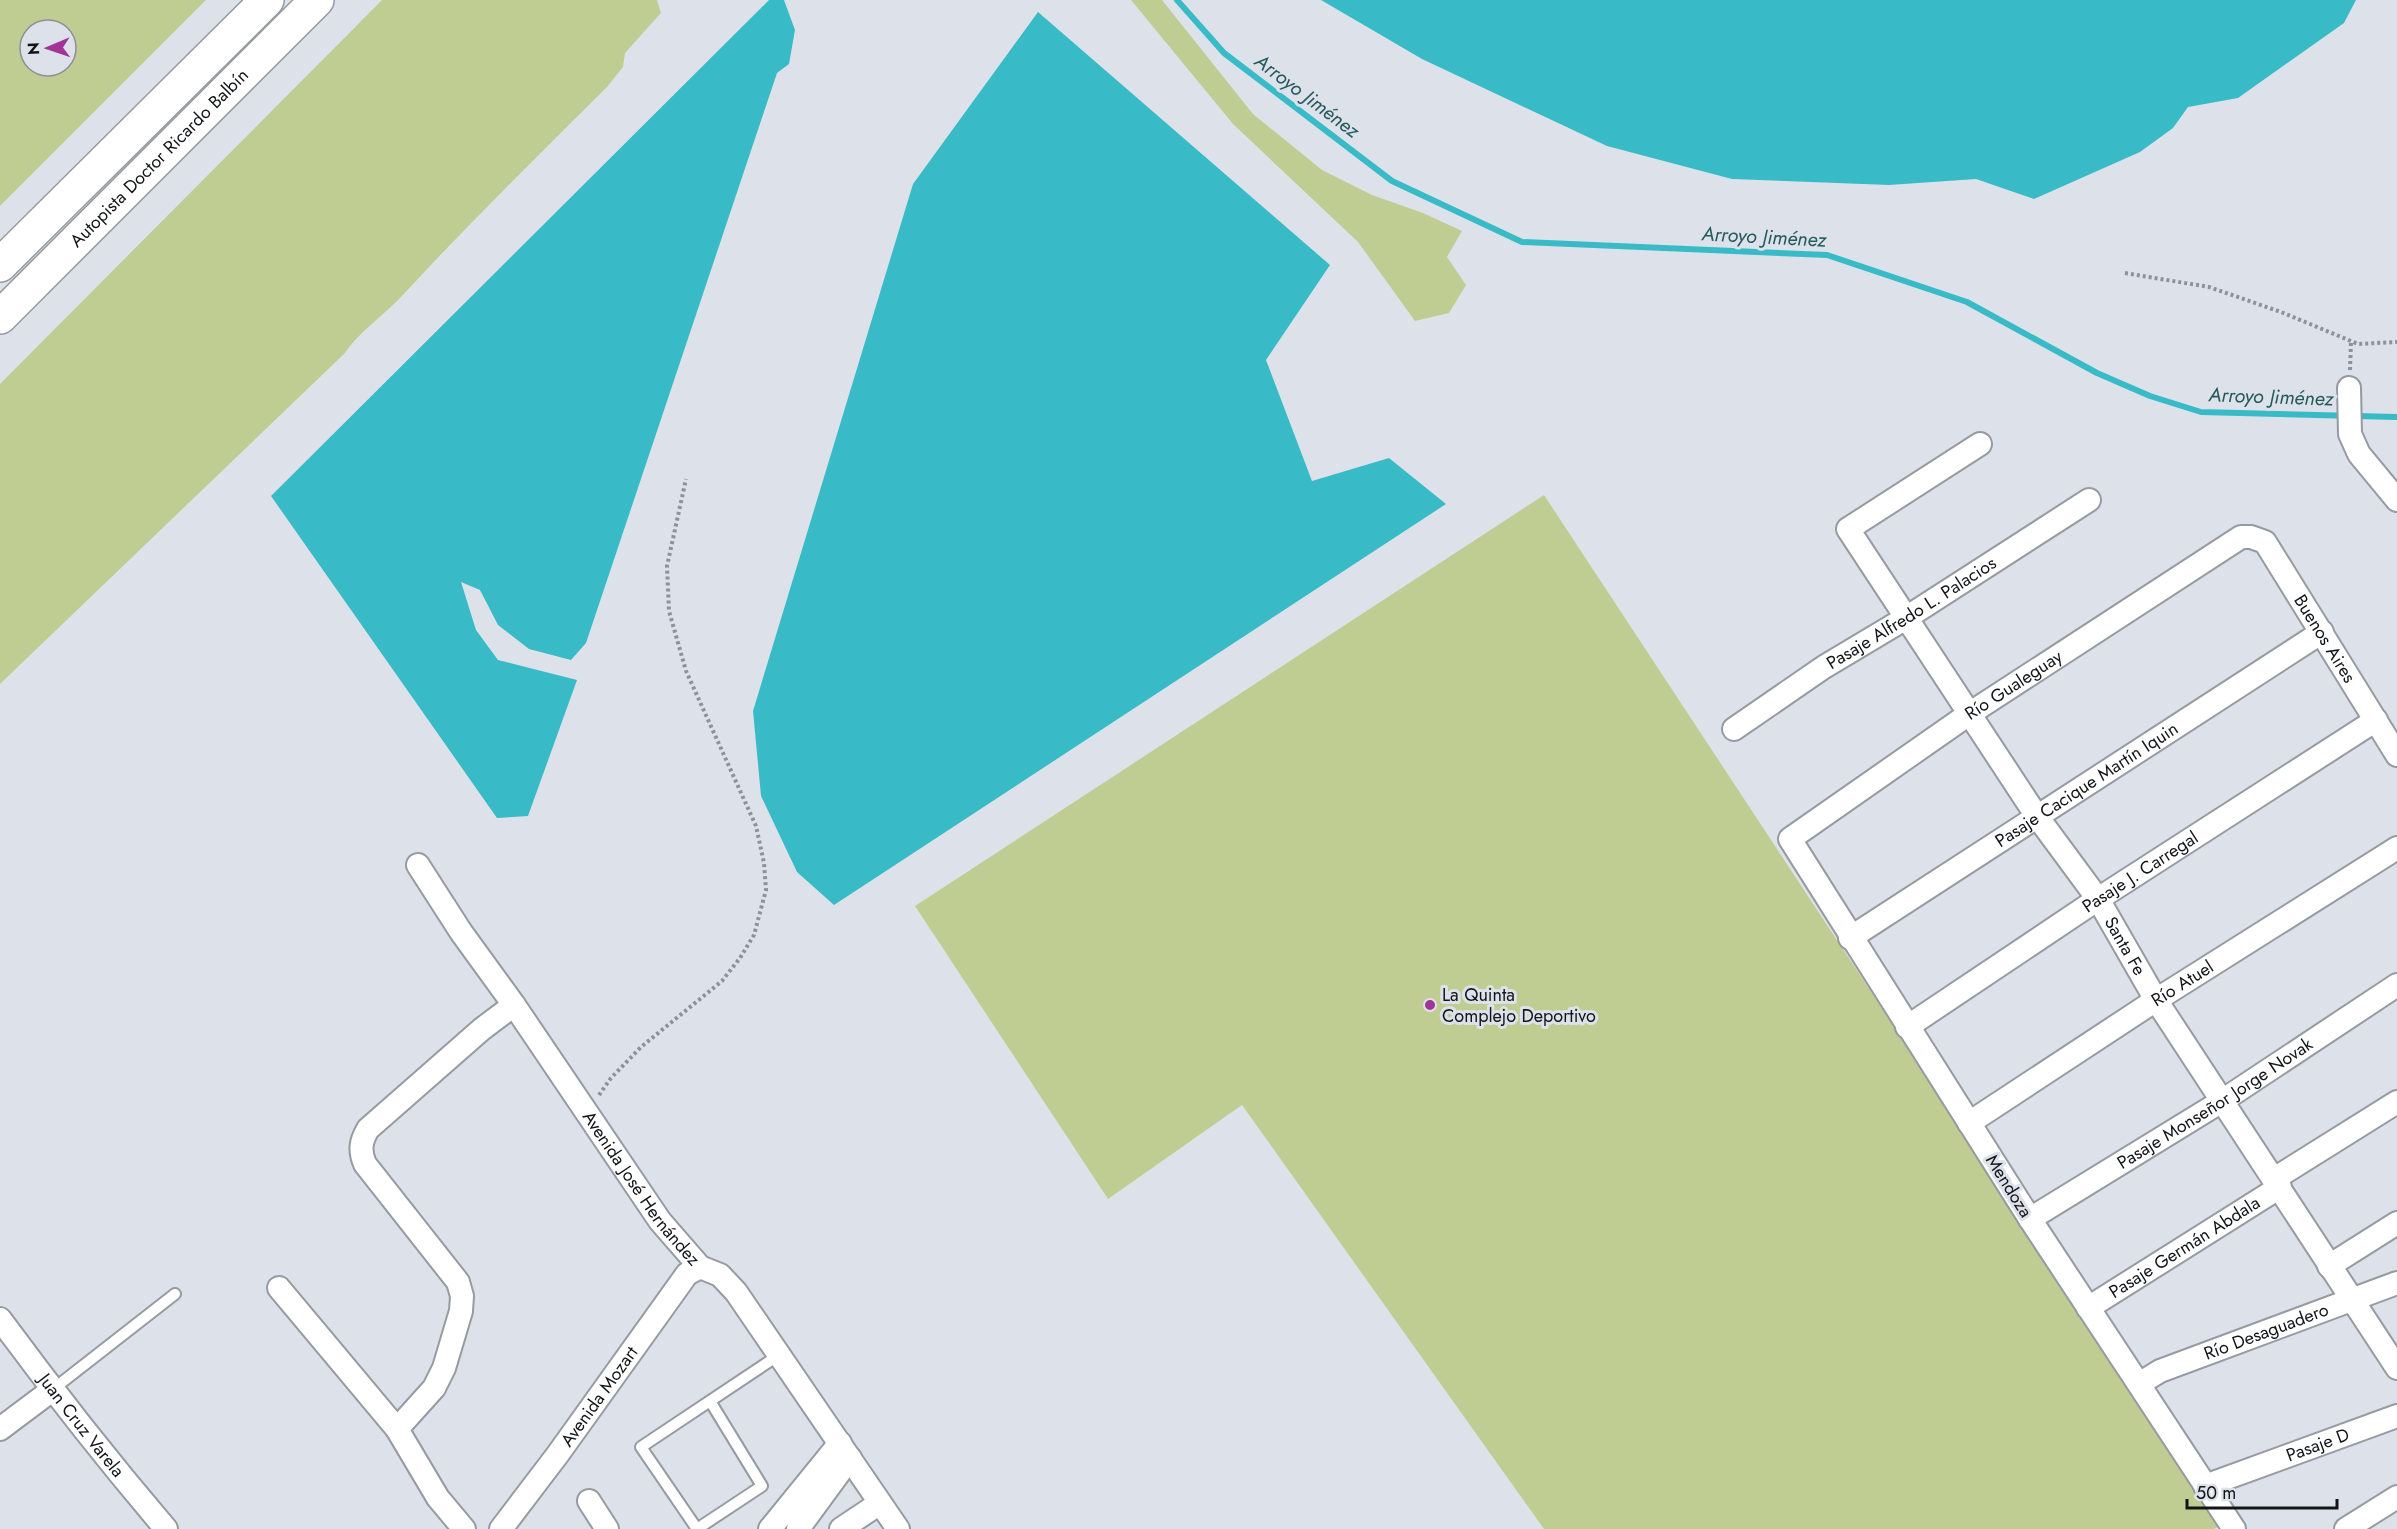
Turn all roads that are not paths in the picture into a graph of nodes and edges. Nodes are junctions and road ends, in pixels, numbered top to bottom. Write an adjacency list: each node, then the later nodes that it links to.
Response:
1 (267, 0): 3 (highway, Autopista Doctor Ricardo Balbín)
2 (317, 0): 4 (highway, Autopista Doctor Ricardo Balbín)
3 (0, 265)
4 (0, 317)
5 (2349, 388): 8 (street)
6 (1980, 444): 10 (street, Santa Fe)
7 (2090, 500): 10 (street, Pasaje Alfredo L. Palacios)
8 (2397, 500)
9 (2241, 537): 11 (street, Buenos Aires); 12 (street, Río Gualeguay)
10 (1906, 618): 12 (street, Santa Fe); 14 (street, Pasaje Alfredo L. Palacios)
11 (2322, 632): 13 (street, Buenos Aires); 16 (street, Pasaje Cacique Martín Iquin)
12 (1969, 714): 16 (street, Santa Fe); 17 (street, Río Gualeguay)
13 (2376, 720): 15 (street, Buenos Aires); 20 (street, Pasaje J. Carregal)
14 (1734, 729)
15 (2397, 755)
16 (2036, 815): 20 (street, Santa Fe); 21 (street, Pasaje Cacique Martín Iquin)
17 (1790, 839): 21 (street, Mendoza)
18 (2397, 848): 23 (street, Río Atuel)
19 (418, 865): 24 (street, Avenida José Hernández)
20 (2098, 899): 23 (street, Santa Fe); 25 (street, Pasaje J. Carregal)
21 (1850, 938): 25 (street, Mendoza)
22 (2397, 985): 26 (street, Pasaje Monseñor Jorge Novak)
23 (2156, 1000): 26 (street, Santa Fe); 28 (street, Río Atuel)
24 (514, 1005): 33 (street, Avenida José Hernández); 46 (street)
25 (1907, 1027): 28 (street, Mendoza)
26 (2222, 1101): 29 (street, Santa Fe); 30 (street, Pasaje Monseñor Jorge Novak)
27 (2397, 1102): 29 (street, Pasaje Germán Abdala)
28 (1969, 1123): 30 (street, Mendoza)
29 (2277, 1183): 32 (street, Santa Fe); 38 (street, Pasaje Germán Abdala)
30 (2030, 1219): 38 (street, Mendoza)
31 (2397, 1223): 32 (street)
32 (2329, 1266): 37 (street, Santa Fe)
33 (700, 1268): 40 (street, Avenida José Hernández); 55 (street, Avenida Mozart)
34 (2397, 1284): 37 (street, Río Desaguadero)
35 (279, 1288): 46 (street)
36 (175, 1294): 43 (lane)
37 (2351, 1300): 41 (street, Santa Fe); 42 (street, Río Desaguadero)
38 (2088, 1308): 42 (street, Mendoza)
39 (0, 1319): 43 (street, Juan Cruz Varela)
40 (779, 1355): 44 (lane); 48 (street, Avenida José Hernández)
41 (2397, 1368)
42 (2139, 1384): 49 (street, Mendoza)
43 (52, 1390): 47 (street); 53 (street, Juan Cruz Varela)
44 (710, 1401): 57 (lane); 57 (lane)
45 (2397, 1416): 49 (street, Pasaje D)
46 (396, 1429): 54 (street)
47 (0, 1430)
48 (845, 1451): 52 (street, Avenida José Hernández); 58 (street); 59 (street)
49 (2205, 1486): 62 (street, Mendoza)
50 (2397, 1497): 63 (street)
51 (589, 1501): 56 (street)
52 (880, 1503): 60 (street); 61 (street, Avenida José Hernández)
53 (166, 1529)
54 (464, 1529)
55 (501, 1529)
56 (607, 1529)
57 (697, 1529)
58 (770, 1529)
59 (798, 1529)
60 (841, 1529)
61 (897, 1529)
62 (2234, 1529)
63 (2346, 1529)

